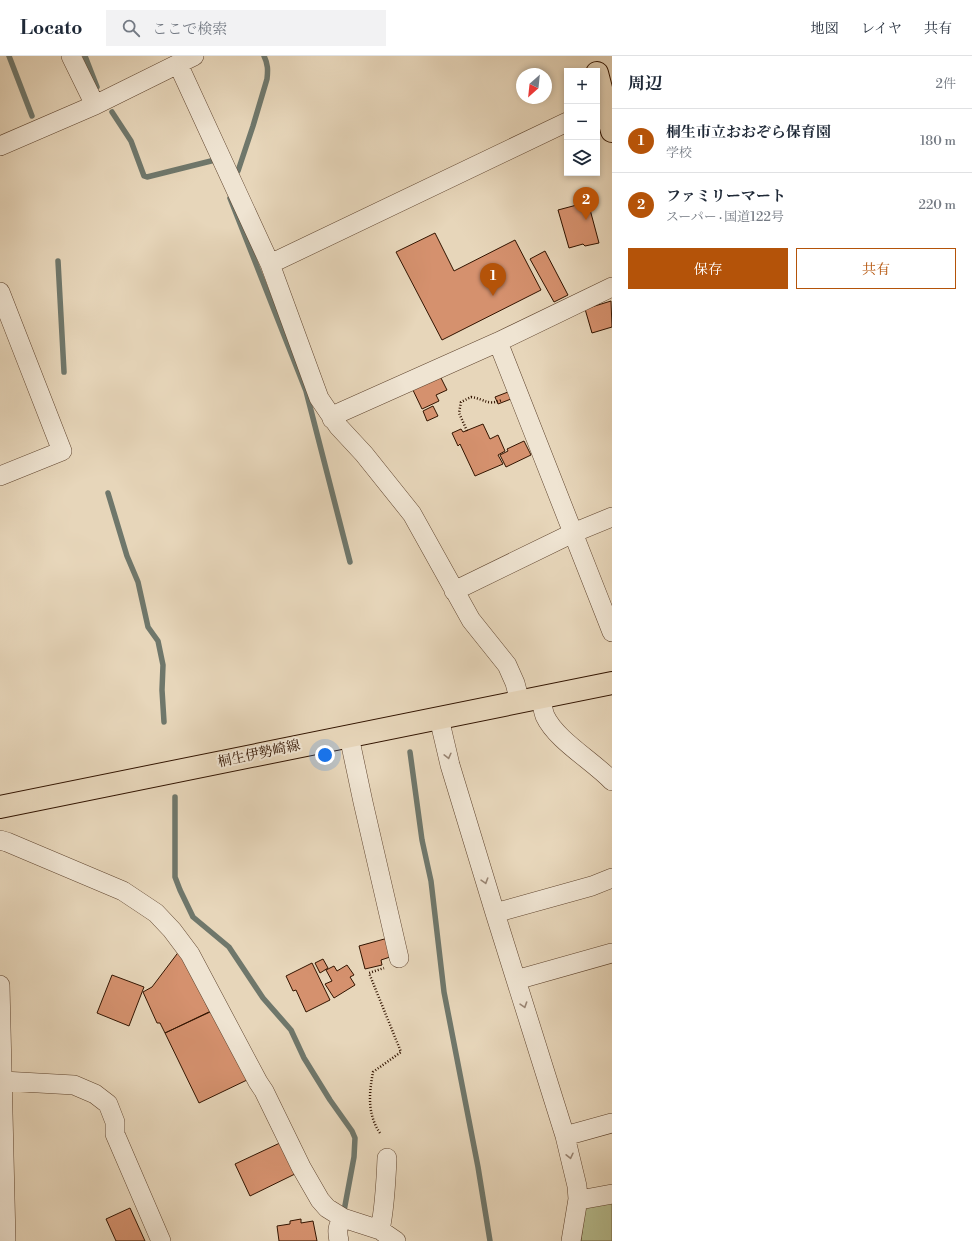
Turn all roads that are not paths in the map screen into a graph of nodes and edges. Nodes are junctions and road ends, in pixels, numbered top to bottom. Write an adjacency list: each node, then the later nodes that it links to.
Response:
1 (71, 56): 6 (street)
2 (592, 56): 4 (main road)
3 (186, 59): 6 (street); 11 (street)
4 (596, 68)
5 (600, 84): 7 (main road)
6 (95, 105): 10 (street)
7 (605, 105): 9 (main road)
8 (564, 123): 11 (street)
9 (612, 131)
10 (0, 146)
11 (270, 264): 15 (street)
12 (612, 287): 14 (street)
13 (0, 292): 16 (street)
14 (498, 342): 15 (street); 18 (street)
15 (332, 419): 19 (street)
16 (0, 476)
17 (612, 517): 18 (street)
18 (573, 533): 19 (street); 20 (street)
19 (454, 591): 23 (street)
20 (612, 632)
21 (612, 683): 22 (main road, 桐生伊勢崎線)
22 (541, 698): 23 (main road, 桐生伊勢崎線); 26 (street)
23 (520, 702): 24 (main road, 桐生伊勢崎線)
24 (439, 718): 25 (main road, 桐生伊勢崎線); 30 (street, one-way to 30)
25 (350, 736): 27 (main road, 桐生伊勢崎線); 32 (street)
26 (612, 781)
27 (0, 807)
28 (0, 840): 42 (street)
29 (612, 878): 30 (street)
30 (495, 913): 33 (street)
31 (612, 953): 33 (street)
32 (399, 958)
33 (516, 980): 37 (street, one-way to 37)
34 (0, 985): 35 (street)
35 (3, 1081): 39 (street); 45 (street)
36 (612, 1123): 37 (street)
37 (565, 1136): 41 (street, one-way to 41)
38 (387, 1158): 43 (street)
39 (2, 1189): 44 (street)
40 (612, 1194): 41 (street)
41 (578, 1199): 48 (street)
42 (343, 1218): 43 (street); 46 (street)
43 (380, 1230): 47 (street)
44 (6, 1241)
45 (161, 1241)
46 (339, 1241)
47 (396, 1241)
48 (571, 1241)

